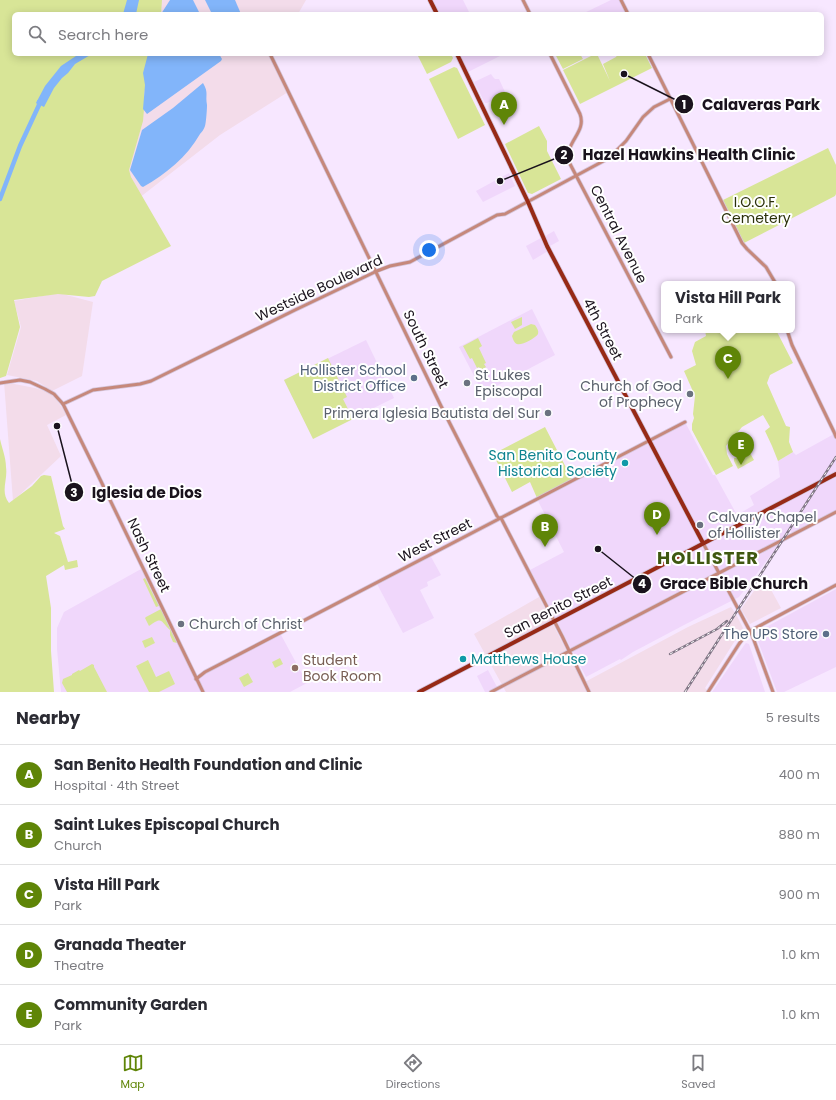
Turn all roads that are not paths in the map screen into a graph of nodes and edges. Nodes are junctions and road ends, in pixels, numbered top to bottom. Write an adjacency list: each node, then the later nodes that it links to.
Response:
1 (430, 0): 4 (main road)
2 (523, 0): 5 (street)
3 (621, 0): 6 (street)
4 (436, 12)
5 (529, 12)
6 (627, 12)
7 (271, 56): 14 (street, South Street)
8 (458, 56): 13 (main road, 4th Street)
9 (551, 56): 12 (street, Central Avenue)
10 (649, 56): 11 (street)
11 (670, 99): 12 (street, Westside Boulevard); 15 (street)
12 (576, 176): 13 (street, Westside Boulevard); 17 (street, Central Avenue)
13 (528, 202): 14 (street, Westside Boulevard); 23 (main road, 4th Street)
14 (376, 271): 19 (street, Westside Boulevard); 26 (street, South Street)
15 (774, 281)
16 (788, 333): 21 (street)
17 (671, 357)
18 (0, 383): 19 (street, Nash Street)
19 (63, 404): 33 (street, Nash Street)
20 (685, 422): 23 (street, West Street)
21 (835, 432): 22 (street)
22 (836, 437)
23 (649, 441): 26 (street, West Street); 27 (main road, 4th Street)
24 (836, 474): 27 (main road, San Benito Street)
25 (836, 512): 28 (street)
26 (501, 518): 30 (street, South Street); 33 (street, West Street)
27 (703, 543): 28 (street, 4th Street); 30 (main road, San Benito Street)
28 (719, 573): 31 (street, 4th Street); 32 (street)
29 (836, 585): 31 (street)
30 (554, 622): 32 (street, South Street); 35 (main road, San Benito Street)
31 (750, 631): 38 (street); 39 (street, 4th Street)
32 (569, 651): 36 (street); 37 (street, South Street)
33 (196, 678): 34 (street, Nash Street)
34 (203, 692)
35 (418, 692)
36 (491, 692)
37 (589, 692)
38 (708, 692)
39 (773, 692)

